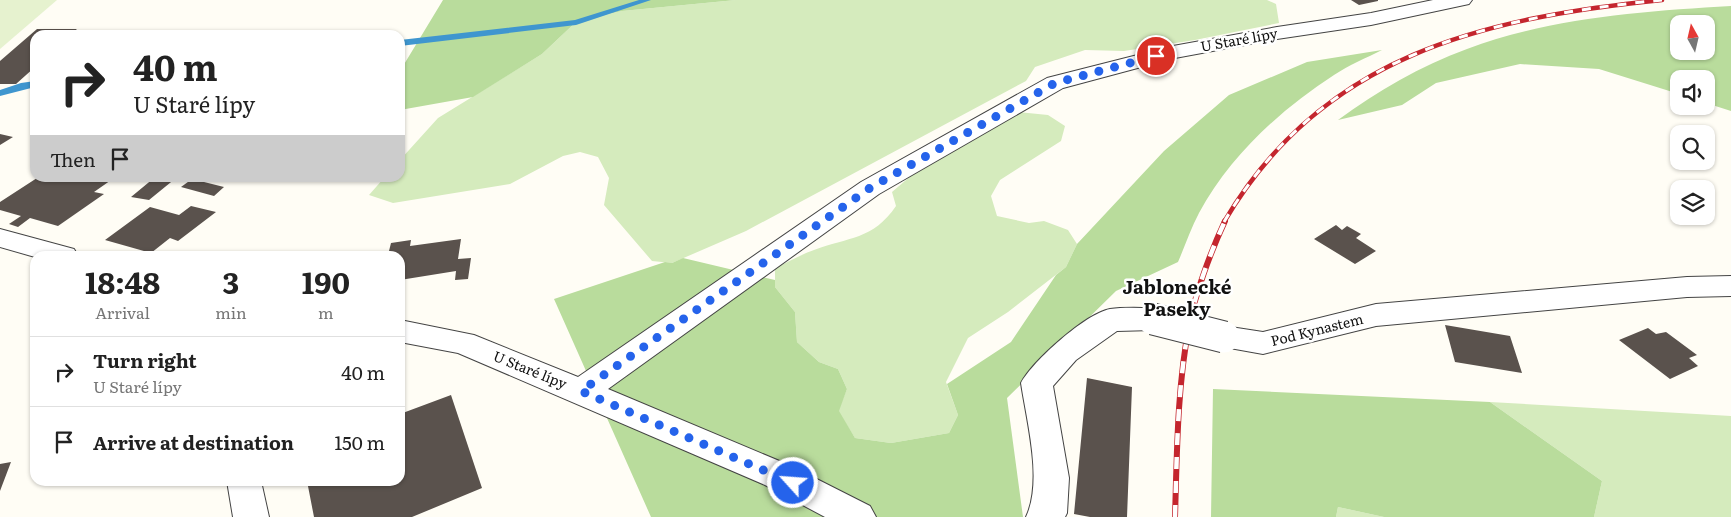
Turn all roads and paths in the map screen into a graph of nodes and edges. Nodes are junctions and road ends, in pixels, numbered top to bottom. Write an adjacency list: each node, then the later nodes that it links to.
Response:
1 (1462, 0): 6 (street, U Staré lípy)
2 (0, 238): 3 (street)
3 (46, 251)
4 (1731, 286): 10 (street, Pod Kynastem, bridge)
5 (405, 332): 6 (street, U Staré lípy)
6 (581, 391): 9 (street)
7 (245, 486): 8 (street)
8 (250, 517)
9 (858, 517)
10 (1044, 517)

